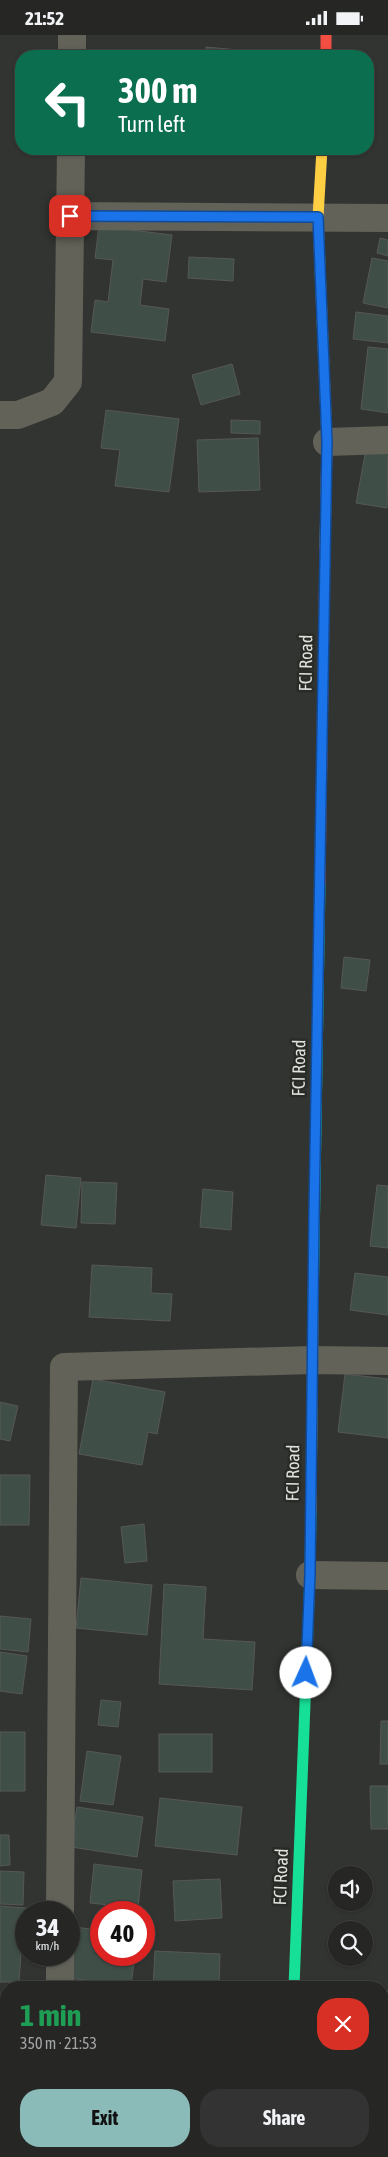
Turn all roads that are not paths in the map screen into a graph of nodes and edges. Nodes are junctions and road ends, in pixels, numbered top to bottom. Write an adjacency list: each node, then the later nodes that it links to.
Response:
1 (72, 35): 3 (street)
2 (326, 35): 4 (street)
3 (72, 50)
4 (326, 50)
5 (70, 155): 7 (street)
6 (322, 155): 8 (street, FCI Road)
7 (70, 216): 8 (street); 10 (street)
8 (318, 217): 9 (street); 12 (street, FCI Road)
9 (388, 218)
10 (0, 415)
11 (388, 440): 12 (street)
12 (327, 442): 13 (street, FCI Road)
13 (312, 1360): 14 (street); 15 (street, FCI Road); 17 (street)
14 (388, 1361)
15 (310, 1575): 16 (street); 20 (street, FCI Road)
16 (388, 1576)
17 (60, 1901)
18 (60, 1966): 19 (street)
19 (60, 1981)
20 (294, 1981)

